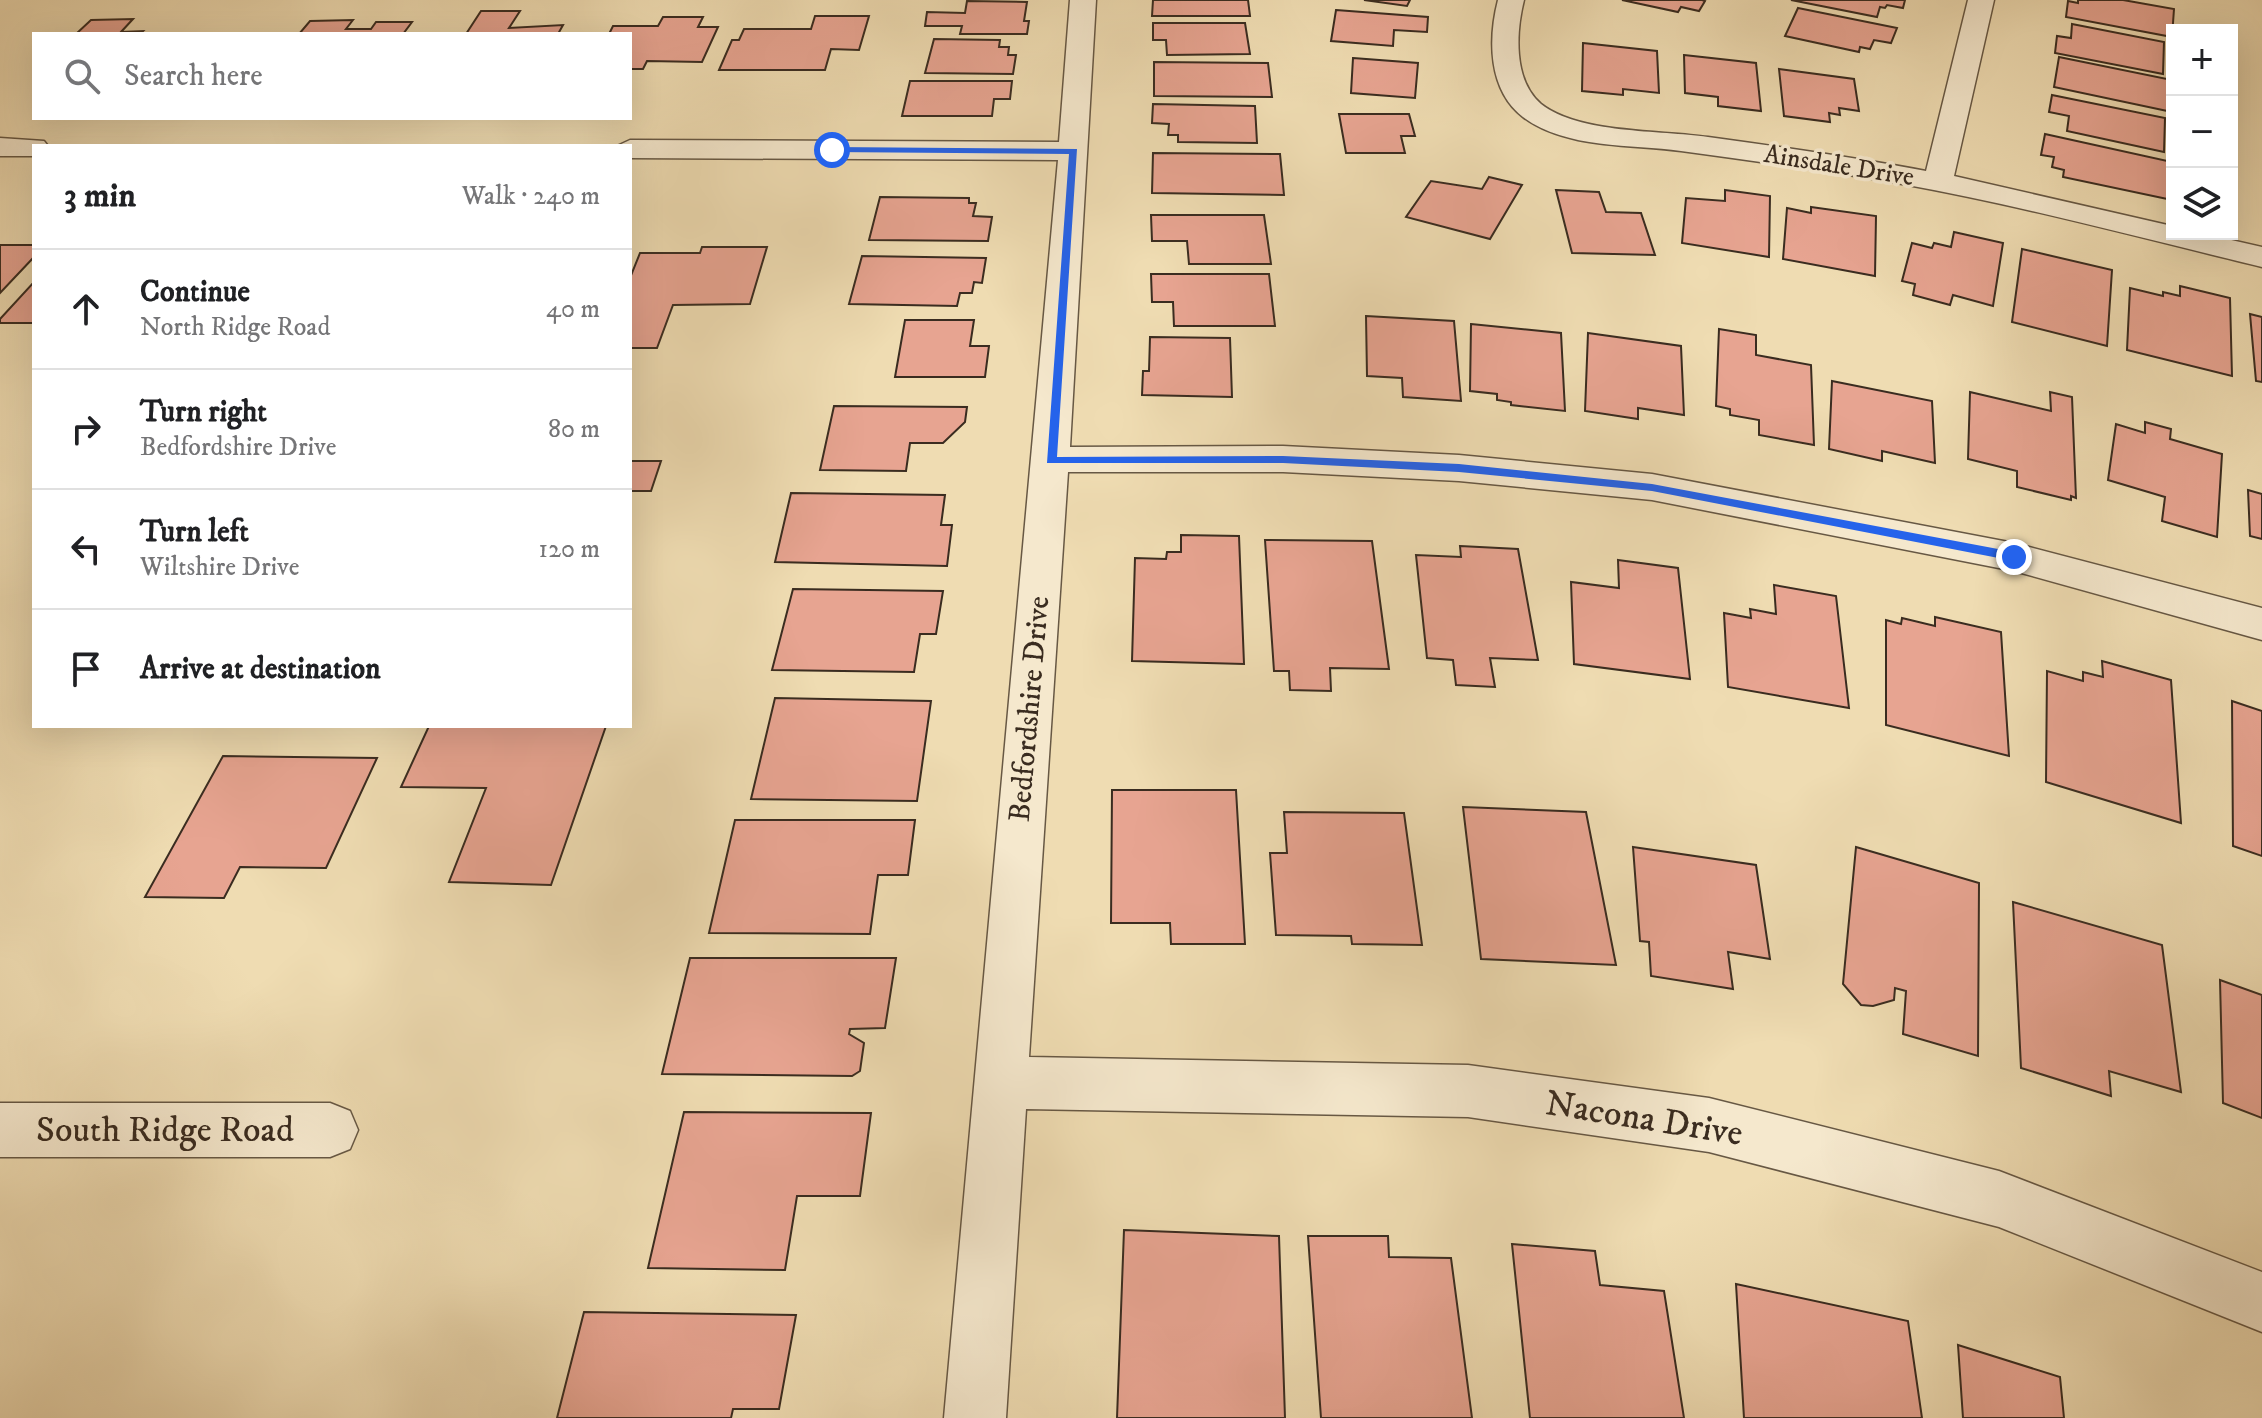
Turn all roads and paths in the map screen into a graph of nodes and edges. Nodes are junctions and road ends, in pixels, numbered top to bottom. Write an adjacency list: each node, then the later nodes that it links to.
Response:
1 (1083, 0): 7 (street, Bedfordshire Drive)
2 (1511, 0): 8 (street, Ainsdale Drive)
3 (1981, 0): 8 (street)
4 (0, 147): 5 (street)
5 (32, 147)
6 (632, 149): 7 (street)
7 (1074, 151): 10 (street, Bedfordshire Drive)
8 (1938, 182): 9 (street, Ainsdale Drive)
9 (2262, 257)
10 (1051, 460): 11 (street); 12 (street, Bedfordshire Drive)
11 (2262, 624)
12 (999, 1082): 15 (street, Nacona Drive); 16 (street, Bedfordshire Drive)
13 (0, 1130): 14 (street, South Ridge Road)
14 (330, 1130)
15 (2262, 1302)
16 (975, 1418)

